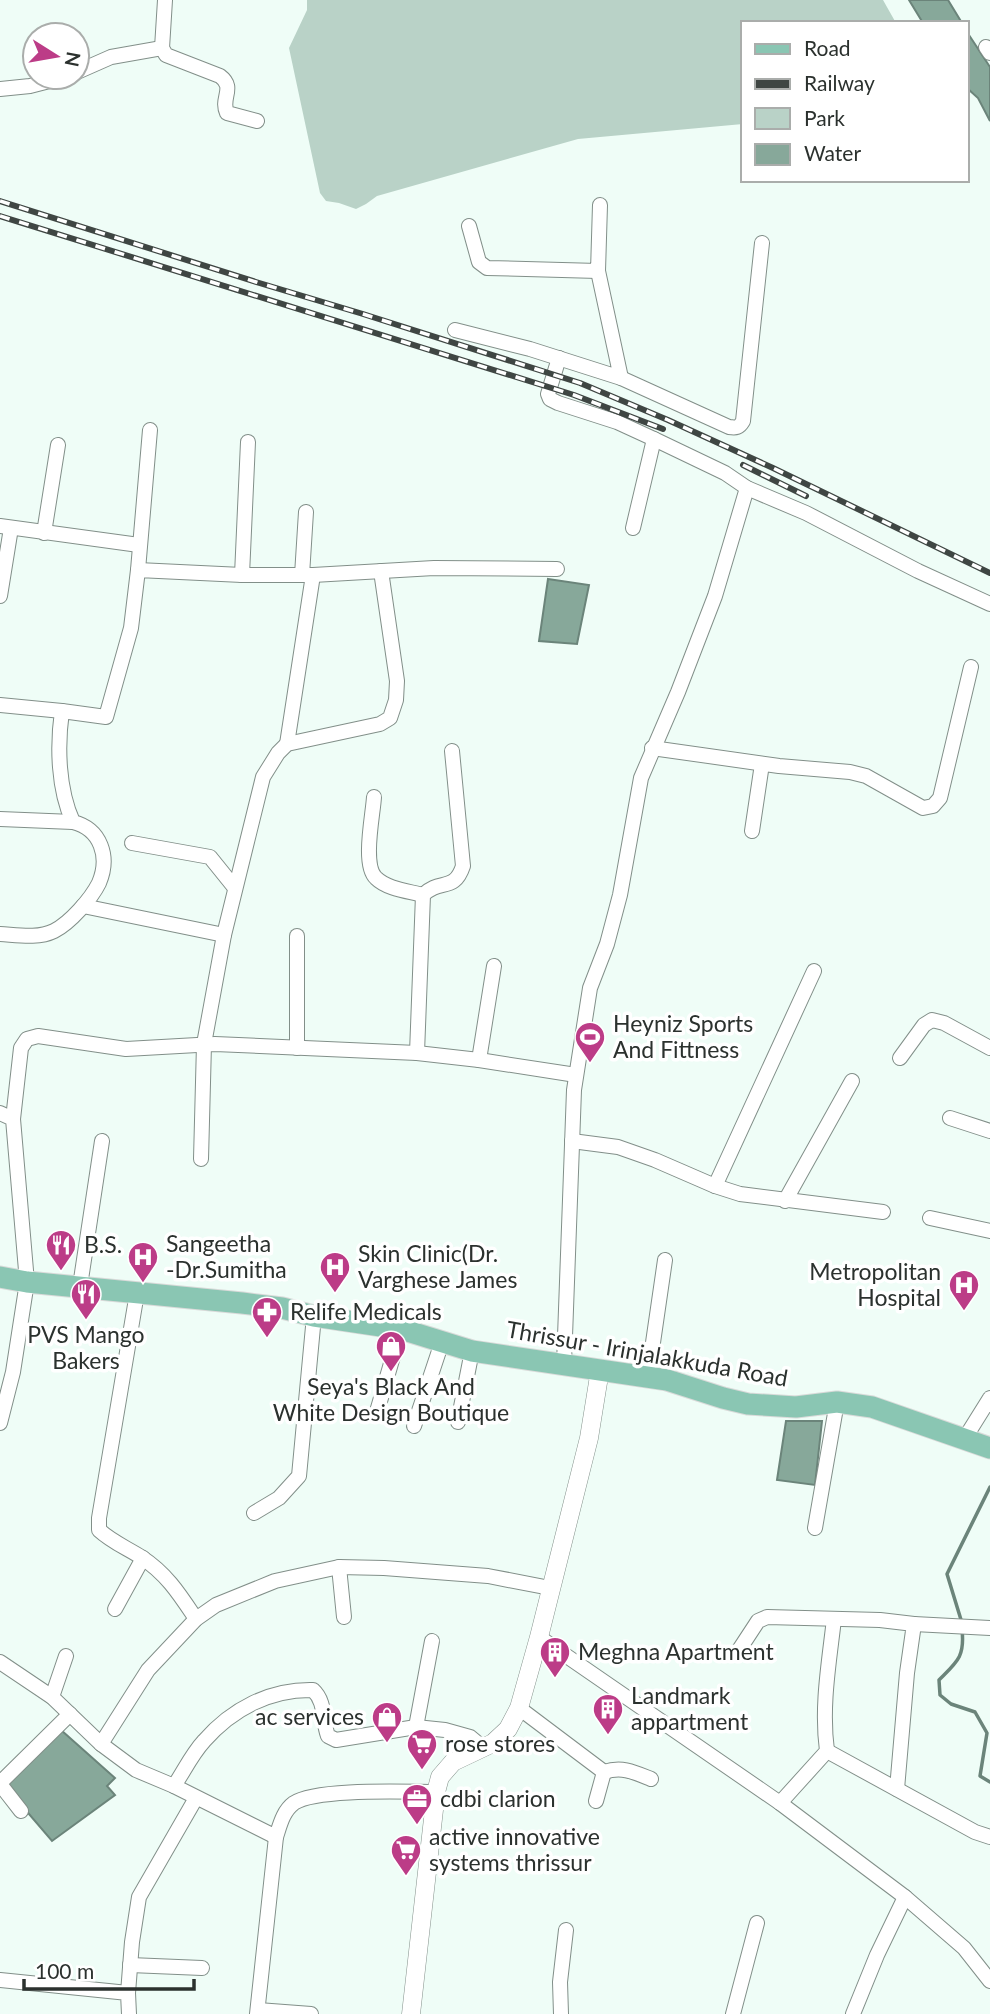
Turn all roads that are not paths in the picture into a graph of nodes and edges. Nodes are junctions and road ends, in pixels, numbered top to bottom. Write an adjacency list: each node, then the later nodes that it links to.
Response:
1 (165, 0): 2 (street)
2 (162, 48): 3 (street); 6 (street)
3 (91, 66)
4 (21, 87): 5 (street)
5 (0, 89)
6 (257, 121)
7 (600, 205): 10 (street)
8 (469, 226): 10 (street)
9 (762, 243): 13 (street)
10 (598, 271): 13 (street)
11 (455, 330): 12 (street)
12 (559, 358): 13 (street); 15 (street)
13 (621, 378)
14 (150, 430): 23 (street)
15 (654, 439): 18 (street); 21 (street)
16 (248, 442): 27 (street)
17 (58, 445): 22 (street)
18 (747, 488): 30 (street); 35 (street)
19 (306, 512): 28 (street)
20 (6, 527): 22 (street); 29 (street)
21 (633, 528)
22 (44, 533): 23 (street)
23 (139, 545): 25 (street)
24 (557, 569): 26 (street)
25 (138, 570): 27 (street); 33 (street)
26 (381, 571): 28 (street); 34 (street)
27 (242, 575): 28 (street)
28 (308, 575): 34 (street)
29 (0, 596)
30 (990, 604)
31 (971, 667): 37 (street)
32 (0, 705): 33 (street)
33 (62, 711): 40 (street)
34 (287, 744): 43 (street)
35 (652, 748): 37 (street); 57 (street)
36 (452, 751): 44 (street)
37 (762, 764): 41 (street)
38 (374, 797): 44 (street)
39 (0, 819): 40 (street)
40 (73, 822): 45 (street)
41 (752, 831)
42 (132, 843): 43 (street)
43 (235, 888): 47 (street)
44 (423, 895): 54 (street)
45 (83, 906): 46 (street); 47 (street)
46 (0, 934)
47 (224, 935): 51 (street)
48 (297, 936): 52 (street)
49 (494, 966): 56 (street)
50 (814, 971): 65 (street)
51 (204, 1044): 52 (street); 59 (street); 64 (street)
52 (297, 1048): 54 (street)
53 (990, 1048): 55 (street)
54 (417, 1054): 56 (street)
55 (900, 1058)
56 (479, 1060): 57 (street)
57 (576, 1075): 63 (street)
58 (852, 1081): 66 (street)
59 (7, 1116): 72 (street)
60 (950, 1118): 61 (street)
61 (990, 1131)
62 (103, 1141): 73 (street)
63 (572, 1141): 65 (street); 79 (street)
64 (201, 1159)
65 (715, 1186): 66 (street)
66 (785, 1201): 67 (street)
67 (883, 1212)
68 (930, 1218): 69 (street)
69 (990, 1231)
70 (665, 1260): 81 (street)
71 (0, 1277): 72 (main road, Thrissur - Irinjalakkuda Road)
72 (27, 1282): 73 (main road, Thrissur - Irinjalakkuda Road); 86 (street)
73 (80, 1286): 74 (main road, Thrissur - Irinjalakkuda Road)
74 (137, 1293): 75 (main road, Thrissur - Irinjalakkuda Road); 92 (street)
75 (314, 1316): 76 (main road, Thrissur - Irinjalakkuda Road); 90 (street)
76 (401, 1329): 77 (main road, Thrissur - Irinjalakkuda Road); 84 (street)
77 (442, 1342): 78 (main road, Thrissur - Irinjalakkuda Road); 87 (street)
78 (472, 1351): 79 (main road, Thrissur - Irinjalakkuda Road); 85 (street)
79 (564, 1364): 80 (main road, Thrissur - Irinjalakkuda Road)
80 (600, 1370): 81 (main road, Thrissur - Irinjalakkuda Road); 94 (street)
81 (648, 1377): 83 (main road, Thrissur - Irinjalakkuda Road)
82 (990, 1398): 88 (street)
83 (837, 1402): 88 (main road, Thrissur - Irinjalakkuda Road); 91 (street)
84 (376, 1415)
85 (458, 1422)
86 (0, 1423)
87 (414, 1426)
88 (965, 1438): 89 (main road, Thrissur - Irinjalakkuda Road)
89 (990, 1448)
90 (254, 1513)
91 (815, 1528)
92 (143, 1558): 95 (street); 97 (street)
93 (339, 1567): 94 (street); 96 (street); 97 (street)
94 (550, 1588): 101 (street)
95 (115, 1609)
96 (344, 1617)
97 (196, 1619): 110 (street)
98 (834, 1619): 99 (street); 103 (street); 112 (street)
99 (914, 1624): 100 (street); 117 (street)
100 (984, 1627)
101 (540, 1637): 107 (street); 121 (street)
102 (432, 1641): 109 (street)
103 (739, 1650)
104 (66, 1656): 106 (street)
105 (0, 1662): 106 (street)
106 (52, 1697): 108 (street)
107 (519, 1708): 111 (street); 113 (street)
108 (70, 1714): 110 (street); 115 (street)
109 (416, 1727): 111 (street); 116 (street)
110 (101, 1744): 116 (street)
111 (482, 1747): 118 (street)
112 (827, 1751): 117 (street); 121 (street)
113 (604, 1772): 114 (street); 120 (street)
114 (651, 1779)
115 (0, 1784): 122 (street)
116 (174, 1786): 119 (street)
117 (897, 1789): 124 (street)
118 (436, 1792): 123 (street); 136 (street)
119 (196, 1798): 123 (street); 128 (street)
120 (596, 1801)
121 (780, 1803): 125 (street)
122 (21, 1811)
123 (276, 1837): 133 (street)
124 (990, 1837)
125 (905, 1896): 131 (street); 139 (street)
126 (757, 1923): 138 (street)
127 (566, 1930): 137 (street)
128 (130, 1965): 129 (street); 132 (street)
129 (202, 1968)
130 (0, 1981): 132 (street)
131 (990, 1981)
132 (128, 1993): 134 (street)
133 (258, 2012): 135 (street)
134 (129, 2014)
135 (311, 2014)
136 (411, 2014)
137 (561, 2014)
138 (733, 2014)
139 (853, 2014)

